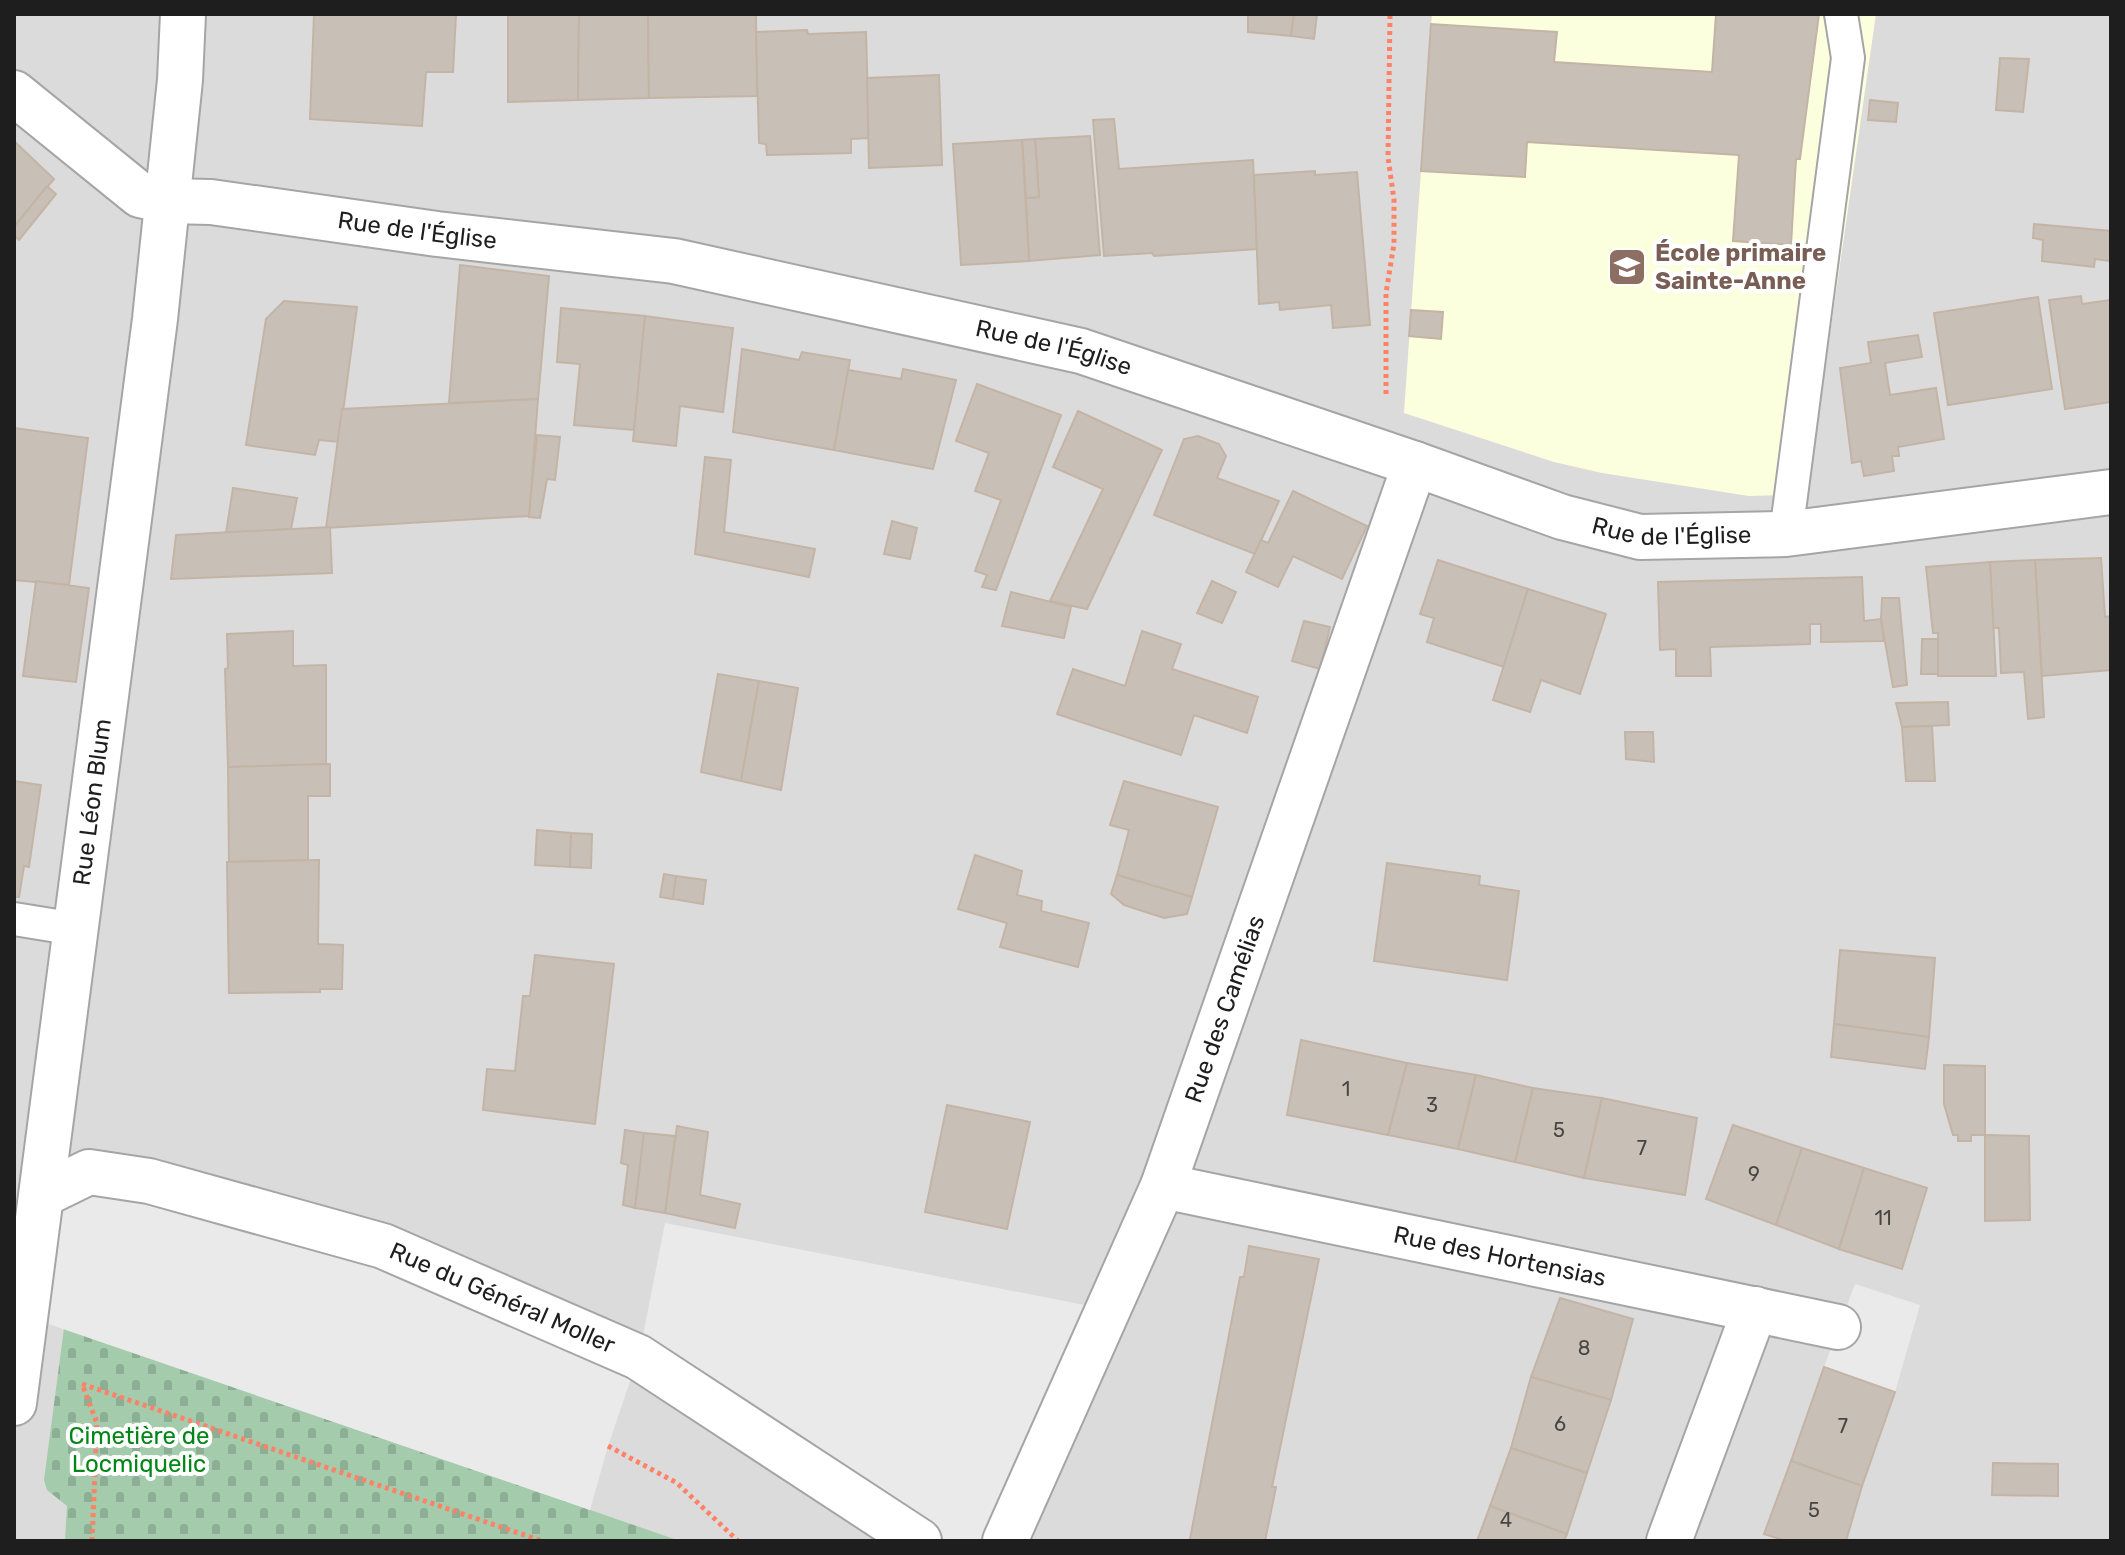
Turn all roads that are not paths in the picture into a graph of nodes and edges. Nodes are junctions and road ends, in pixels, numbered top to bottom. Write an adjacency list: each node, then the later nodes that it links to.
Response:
1 (183, 14): 4 (street, Rue Léon Blum)
2 (1841, 14): 7 (lane)
3 (14, 93): 4 (street, Rue de l'Église)
4 (167, 201): 5 (street, Rue de l'Église); 9 (street, Rue Léon Blum)
5 (1415, 464): 7 (street, Rue de l'Église); 10 (street, Rue des Camélias)
6 (2111, 492): 7 (street, Rue de l'Église)
7 (1786, 534)
8 (14, 919): 9 (lane)
9 (76, 929): 11 (street, Rue Léon Blum)
10 (1163, 1186): 12 (street, Rue des Hortensias); 16 (street, Rue des Camélias)
11 (28, 1199): 14 (street, Rue Léon Blum); 15 (street, Rue du Général Moller)
12 (1755, 1309): 13 (street, Rue des Hortensias); 17 (street)
13 (1838, 1327)
14 (14, 1403)
15 (919, 1541)
16 (1005, 1541)
17 (1669, 1541)

